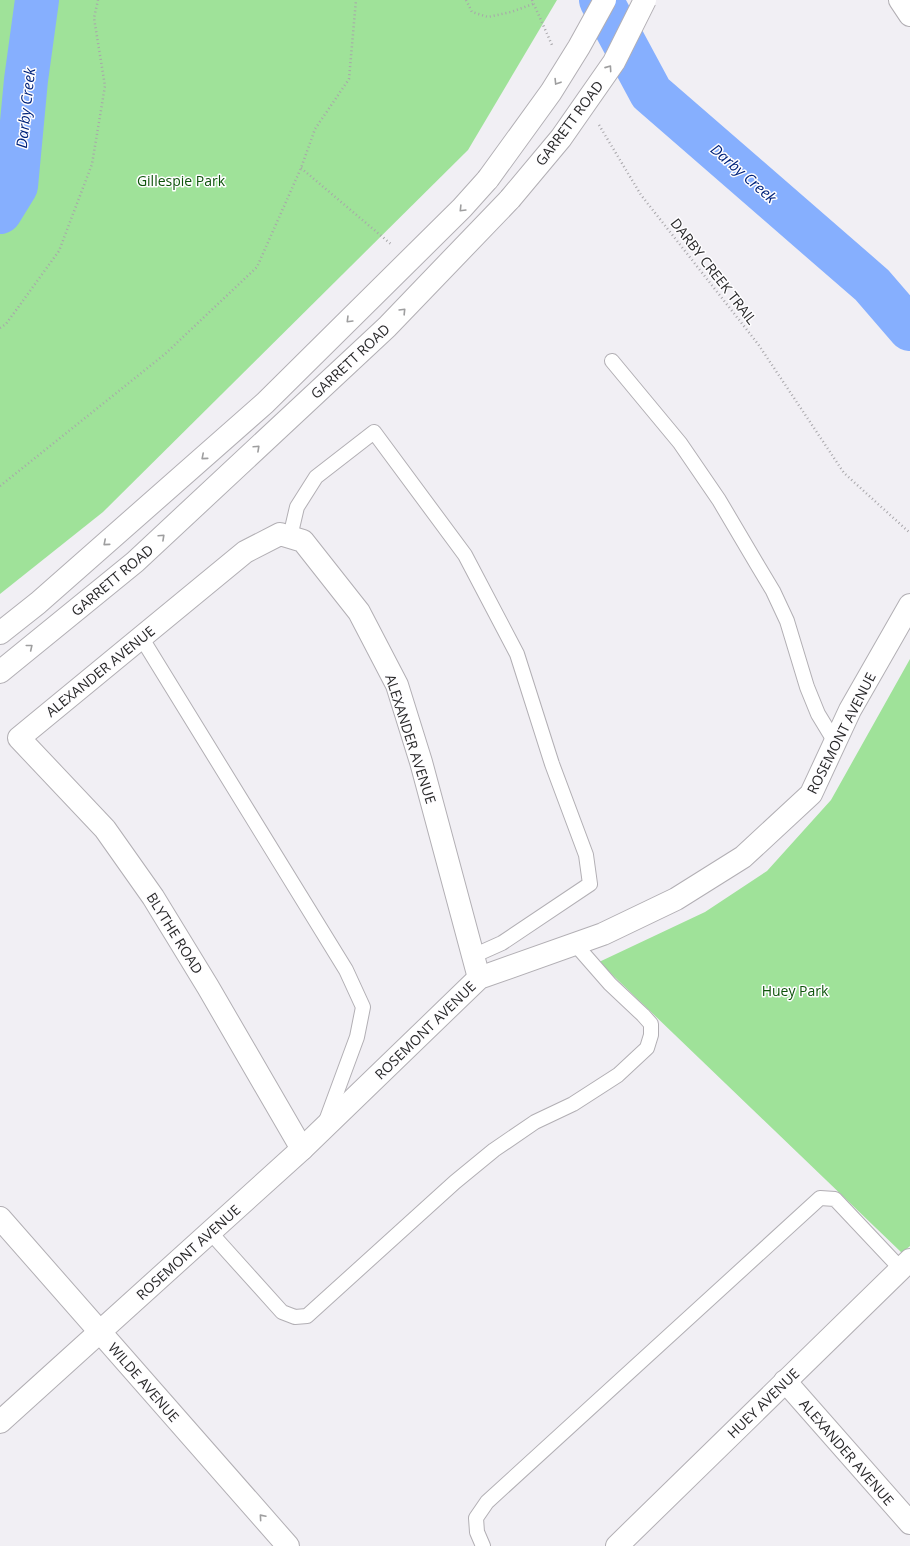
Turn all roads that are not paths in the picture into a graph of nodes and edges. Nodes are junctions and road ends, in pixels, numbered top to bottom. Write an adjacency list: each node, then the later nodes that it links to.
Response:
1 (605, 0): 8 (street, GARRETT ROAD, one-way to 8, bridge)
2 (645, 0): 10 (street, GARRETT ROAD, one-way to 2, bridge)
3 (900, 0): 4 (street)
4 (910, 15)
5 (612, 361): 12 (lane)
6 (290, 537): 9 (street, ALEXANDER AVENUE); 14 (street, ALEXANDER AVENUE); 14 (lane)
7 (910, 605): 12 (street, ROSEMONT AVENUE)
8 (0, 633)
9 (141, 637): 11 (street, ALEXANDER AVENUE); 16 (lane)
10 (0, 672)
11 (19, 738): 17 (street, BLYTHE ROAD)
12 (835, 742): 13 (street, ROSEMONT AVENUE)
13 (575, 944): 15 (street, ROSEMONT AVENUE); 19 (lane)
14 (473, 956): 15 (street, ALEXANDER AVENUE)
15 (479, 978): 16 (street, ROSEMONT AVENUE)
16 (324, 1127): 17 (street, ROSEMONT AVENUE)
17 (302, 1149): 19 (street, ROSEMONT AVENUE)
18 (0, 1218): 21 (street, WILDE AVENUE)
19 (210, 1232): 21 (street, ROSEMONT AVENUE)
20 (905, 1265): 22 (street, HUEY AVENUE); 26 (lane)
21 (100, 1332): 23 (street, ROSEMONT AVENUE); 25 (street, WILDE AVENUE, one-way to 21)
22 (784, 1381): 24 (street, ALEXANDER AVENUE); 27 (street, HUEY AVENUE)
23 (0, 1422)
24 (910, 1523)
25 (288, 1546)
26 (483, 1546)
27 (617, 1546)

